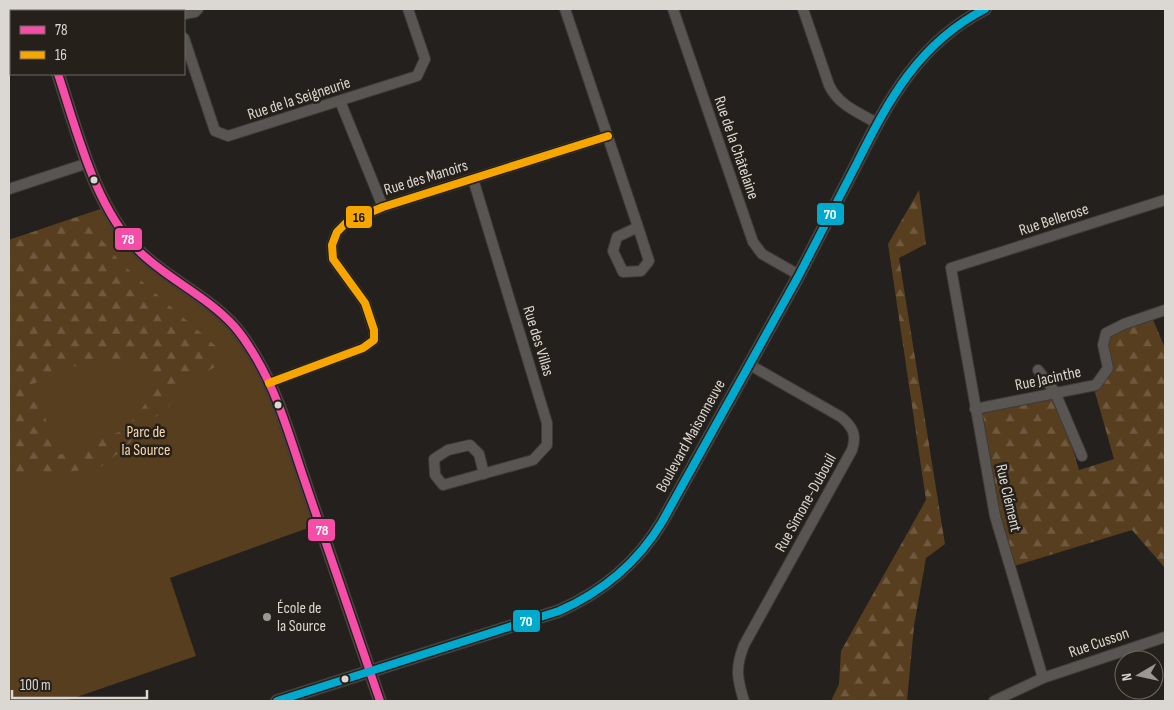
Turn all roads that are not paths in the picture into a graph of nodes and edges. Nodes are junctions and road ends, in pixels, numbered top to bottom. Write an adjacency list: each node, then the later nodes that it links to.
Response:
1 (198, 9): 7 (street)
2 (408, 9): 10 (street, Rue de la Seigneurie)
3 (566, 9): 12 (street)
4 (673, 9): 20 (street, Rue de la Châtelaine)
5 (803, 9): 11 (street)
6 (985, 9): 11 (street, Boulevard Maisonneuve)
7 (185, 14)
8 (185, 41): 10 (street, Rue de la Seigneurie)
9 (58, 75): 13 (street)
10 (340, 102): 17 (street)
11 (877, 122): 20 (street, Boulevard Maisonneuve)
12 (608, 136): 14 (street, Rue des Manoirs); 18 (street)
13 (88, 163): 15 (street); 24 (street)
14 (473, 179): 17 (street, Rue des Manoirs); 28 (street, Rue des Villas)
15 (9, 189)
16 (1165, 200): 19 (street, Rue Bellerose)
17 (384, 206): 24 (street, Rue des Manoirs)
18 (638, 227): 18 (street)
19 (951, 268): 26 (street, Rue Clément)
20 (799, 275): 22 (street, Boulevard Maisonneuve)
21 (1165, 310): 25 (street, Rue Jacinthe)
22 (750, 365): 30 (street, Boulevard Maisonneuve); 34 (street, Rue Simone-Dubouil)
23 (1038, 370): 25 (street)
24 (270, 384): 30 (street)
25 (1055, 393): 26 (street, Rue Jacinthe); 27 (street)
26 (975, 409): 31 (street, Rue Clément)
27 (1082, 456)
28 (484, 474): 28 (street, Rue des Villas)
29 (1165, 637): 31 (street, Rue Cusson)
30 (370, 671): 32 (street, Boulevard Maisonneuve); 33 (street)
31 (1043, 678): 35 (street)
32 (277, 701)
33 (380, 701)
34 (744, 701)
35 (994, 701)

